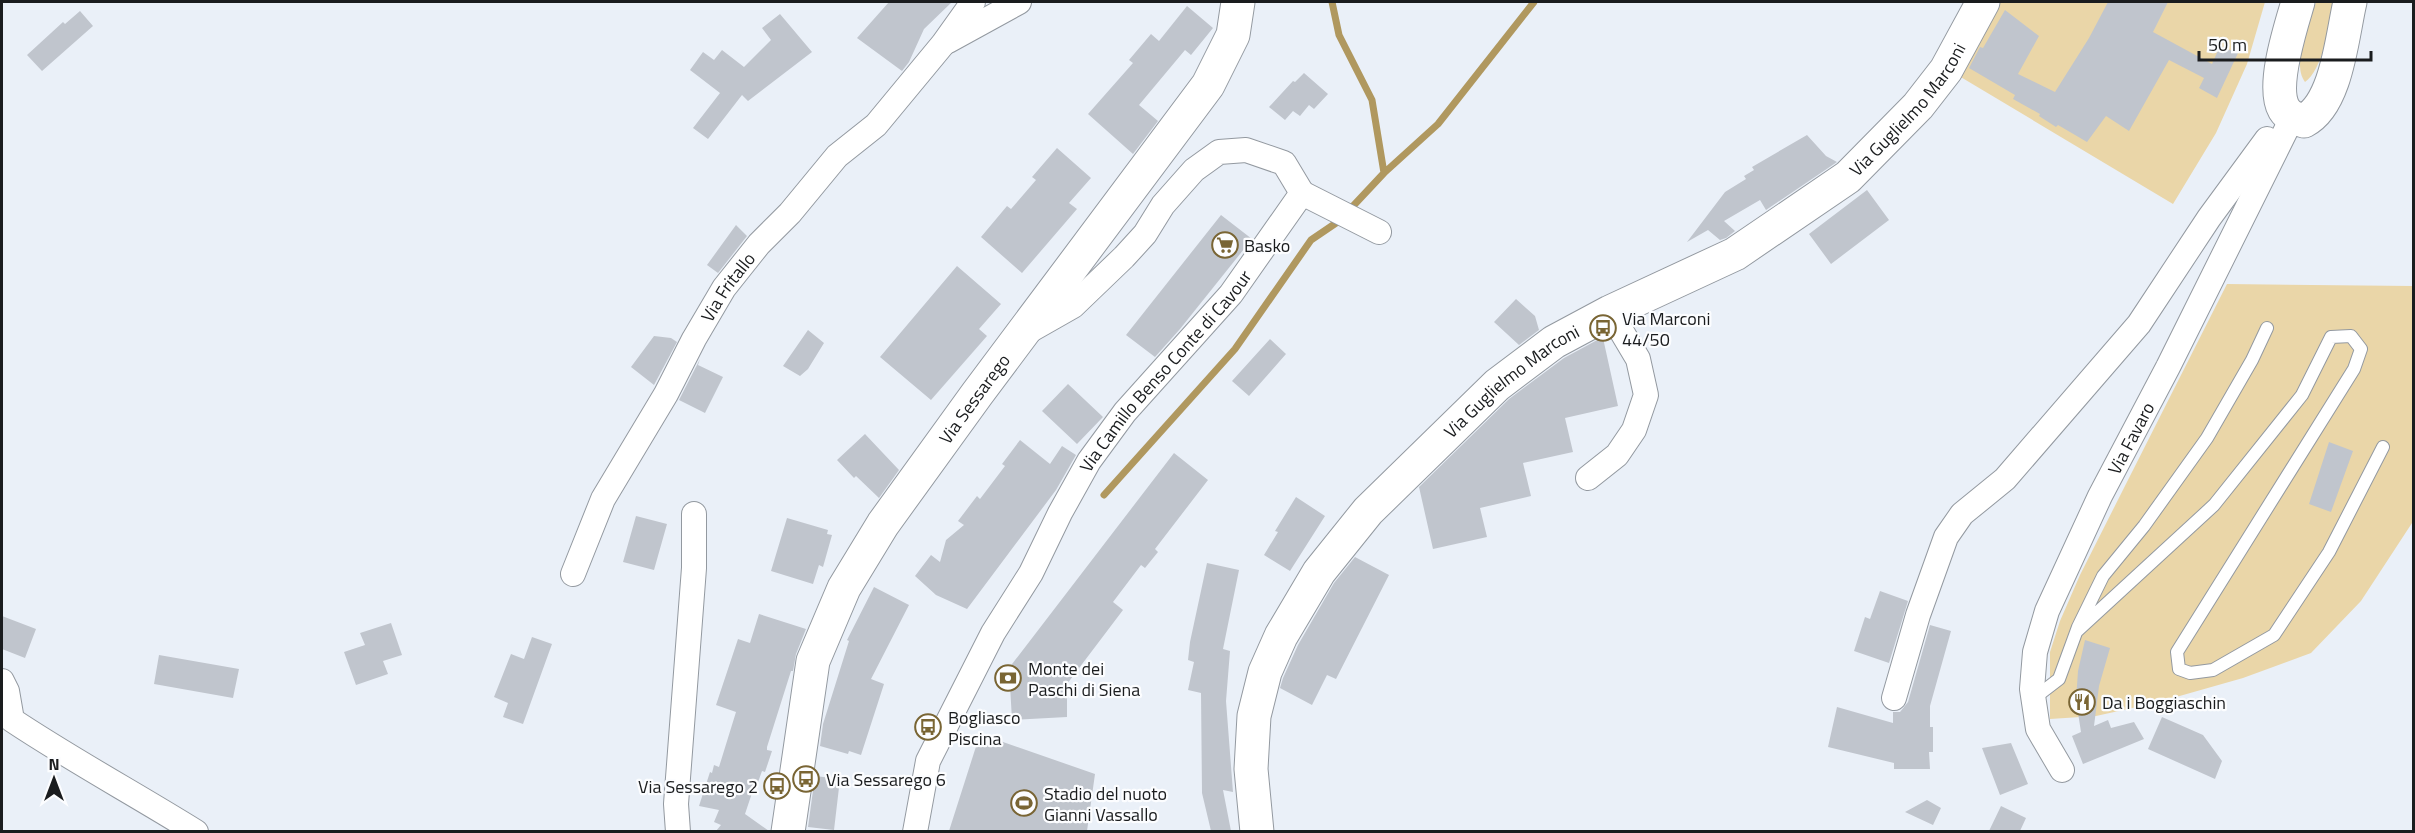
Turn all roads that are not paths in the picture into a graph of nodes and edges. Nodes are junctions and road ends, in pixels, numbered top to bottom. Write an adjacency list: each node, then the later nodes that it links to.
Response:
1 (973, 2): 7 (street, Via Fritallo)
2 (1019, 2): 7 (street)
3 (1238, 2): 13 (street, Via Sessarego)
4 (1983, 2): 11 (street, Via Guglielmo Marconi)
5 (2298, 2): 8 (street)
6 (2350, 2): 8 (street)
7 (943, 44): 17 (street, Via Fritallo)
8 (2288, 113): 20 (street); 21 (street, Via Favaro)
9 (1302, 193): 10 (street); 13 (street); 26 (street, Via Camillo Benso Conte di Cavour)
10 (1369, 227)
11 (1611, 312): 15 (street); 27 (street, Via Guglielmo Marconi)
12 (2267, 328): 18 (lane)
13 (1020, 336): 25 (street, Via Sessarego)
14 (2383, 447): 18 (lane)
15 (1588, 478)
16 (694, 514): 24 (street)
17 (573, 574)
18 (2077, 631): 21 (lane)
19 (2, 681): 23 (street)
20 (1894, 698)
21 (2033, 699): 22 (street, Via Favaro)
22 (2062, 770)
23 (196, 831)
24 (678, 831)
25 (788, 831)
26 (915, 831)
27 (1257, 831)

